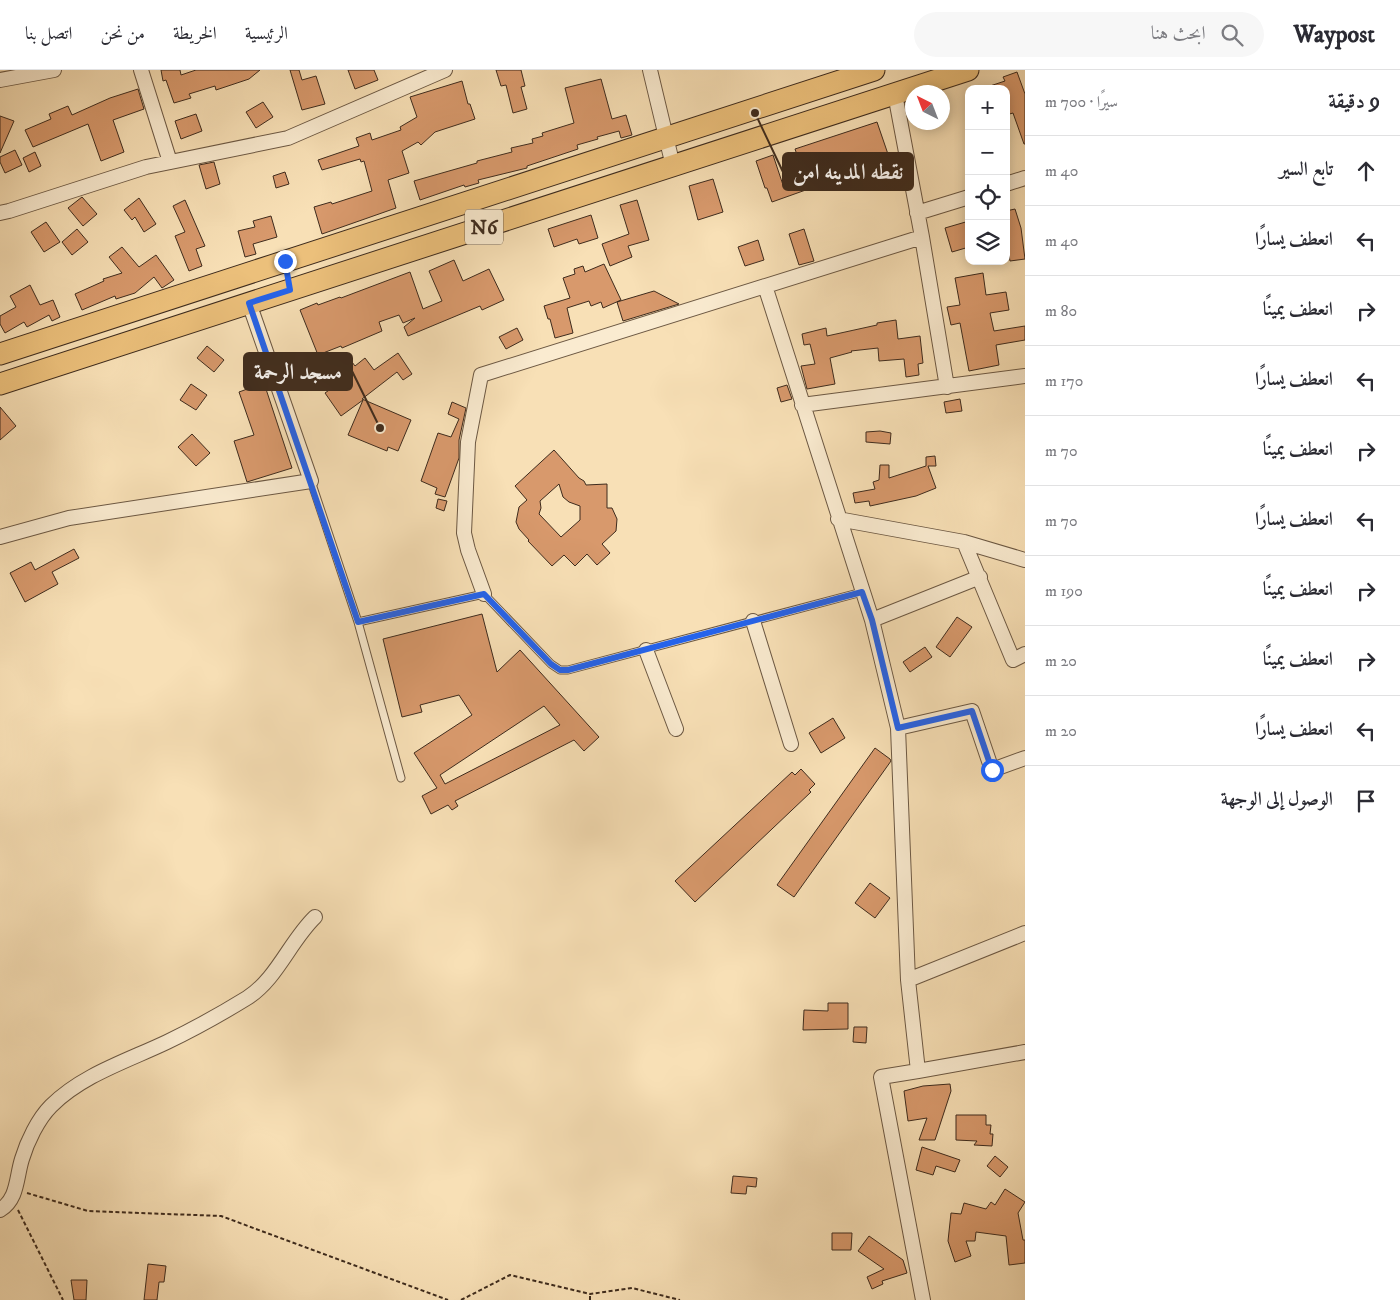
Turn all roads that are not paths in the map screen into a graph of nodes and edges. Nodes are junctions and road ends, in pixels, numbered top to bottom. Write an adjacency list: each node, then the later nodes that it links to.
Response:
1 (54, 70): 8 (street)
2 (141, 70): 13 (street)
3 (445, 70): 7 (street)
4 (650, 70): 12 (street)
5 (874, 70): 9 (main road, N6)
6 (968, 70): 10 (main road, N6)
7 (412, 77): 13 (street)
8 (0, 80)
9 (804, 93): 11 (main road); 12 (main road, N6)
10 (895, 94): 11 (main road, N6); 19 (street)
11 (812, 121): 14 (main road, N6)
12 (666, 137): 14 (street); 21 (main road, N6)
13 (170, 162): 18 (street)
14 (673, 166): 23 (main road, N6)
15 (1025, 178): 16 (street)
16 (1010, 183)
17 (965, 198): 19 (street)
18 (0, 212)
19 (917, 213): 20 (street)
20 (922, 237): 22 (street); 30 (street)
21 (285, 261): 23 (main road); 25 (main road, N6)
22 (764, 286): 31 (street); 39 (street)
23 (290, 290): 24 (main road, N6)
24 (249, 303): 26 (main road, N6); 32 (street)
25 (132, 312): 26 (main road); 27 (main road, N6)
26 (134, 341): 29 (main road, N6)
27 (0, 354)
28 (1025, 376): 30 (street)
29 (0, 384)
30 (947, 387): 31 (street)
31 (802, 405): 33 (street)
32 (311, 481): 34 (street); 42 (lane)
33 (838, 519): 35 (street); 38 (street)
34 (0, 537)
35 (964, 542): 36 (street); 37 (street)
36 (1025, 560)
37 (980, 577): 40 (street); 44 (street)
38 (862, 592): 40 (street); 41 (lane)
39 (484, 594): 42 (lane); 43 (lane)
40 (872, 620): 45 (street)
41 (753, 621): 43 (lane); 47 (street)
42 (358, 622): 49 (lane)
43 (646, 650): 46 (street)
44 (1025, 654)
45 (898, 728): 48 (street); 52 (street)
46 (676, 729)
47 (791, 744)
48 (1025, 758)
49 (400, 778)
50 (316, 917): 55 (street)
51 (1025, 933): 52 (street)
52 (908, 980): 54 (street)
53 (1025, 1052): 54 (street)
54 (918, 1071): 56 (street)
55 (0, 1210)
56 (922, 1300)

